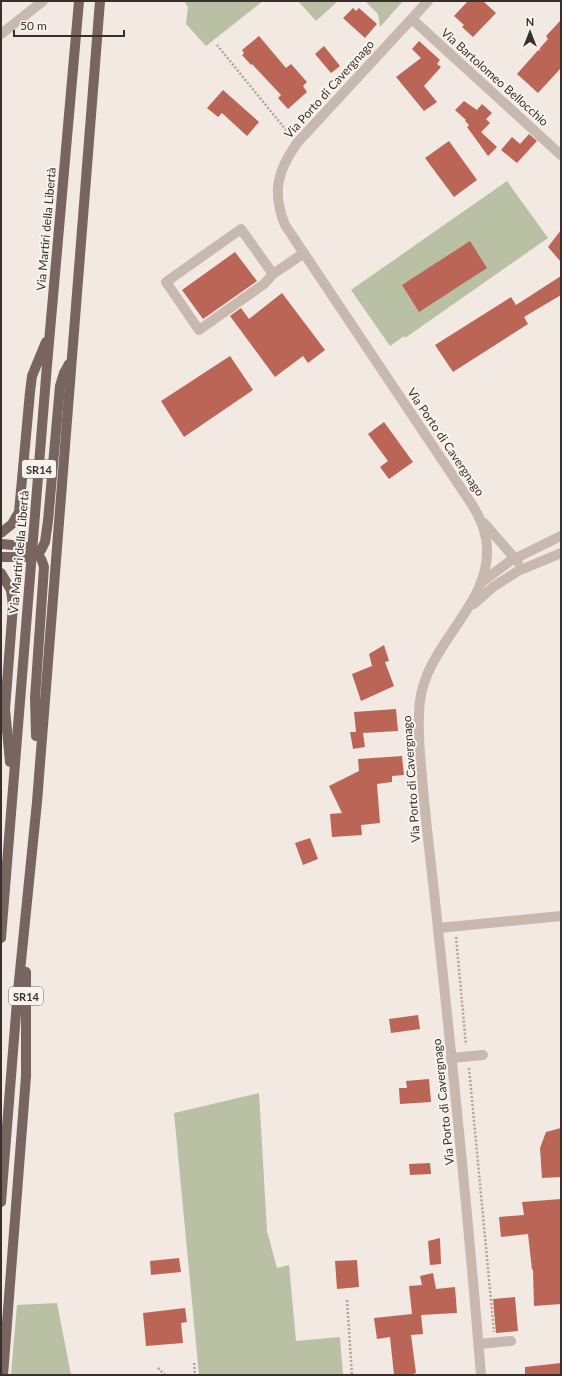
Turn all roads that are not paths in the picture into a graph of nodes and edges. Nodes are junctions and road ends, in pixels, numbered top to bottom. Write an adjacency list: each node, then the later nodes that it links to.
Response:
1 (43, 1): 6 (street)
2 (78, 1): 10 (main road, Via Martiri della Libertà / SR14)
3 (100, 1): 11 (main road, SR14)
4 (428, 1): 5 (street, Via Porto di Cavergnago)
5 (412, 18): 7 (street, Via Bartolomeo Bellocchio); 8 (street, Via Porto di Cavergnago)
6 (1, 34)
7 (561, 155)
8 (304, 253): 9 (street); 12 (street, Via Porto di Cavergnago)
9 (273, 274): 9 (street)
10 (50, 331): 13 (main road); 16 (main road, Via Martiri della Libertà / SR14)
11 (71, 362): 16 (main road); 25 (main road, SR14)
12 (480, 518): 19 (street); 22 (street, Via Porto di Cavergnago)
13 (1, 533)
14 (561, 536): 19 (street)
15 (1, 544): 16 (main road)
16 (34, 553): 18 (main road); 24 (main road, Via Martiri della Libertà / SR14); 25 (main road)
17 (561, 553): 20 (street)
18 (1, 557)
19 (514, 558): 20 (street); 22 (street)
20 (535, 564): 23 (street)
21 (1, 573): 24 (main road)
22 (482, 582): 23 (street, Via Porto di Cavergnago)
23 (465, 612): 28 (street, Via Porto di Cavergnago)
24 (13, 783): 29 (main road, Via Martiri della Libertà / SR14)
25 (37, 792): 26 (main road, SR14)
26 (26, 916): 32 (main road, SR14); 35 (main road, SR14)
27 (561, 916): 28 (street)
28 (438, 928): 31 (street, Via Porto di Cavergnago)
29 (1, 938)
30 (482, 1055): 31 (street)
31 (451, 1058): 34 (street, Via Porto di Cavergnago)
32 (1, 1202)
33 (511, 1341): 34 (street)
34 (479, 1344): 36 (street, Via Porto di Cavergnago)
35 (3, 1375)
36 (481, 1375)

